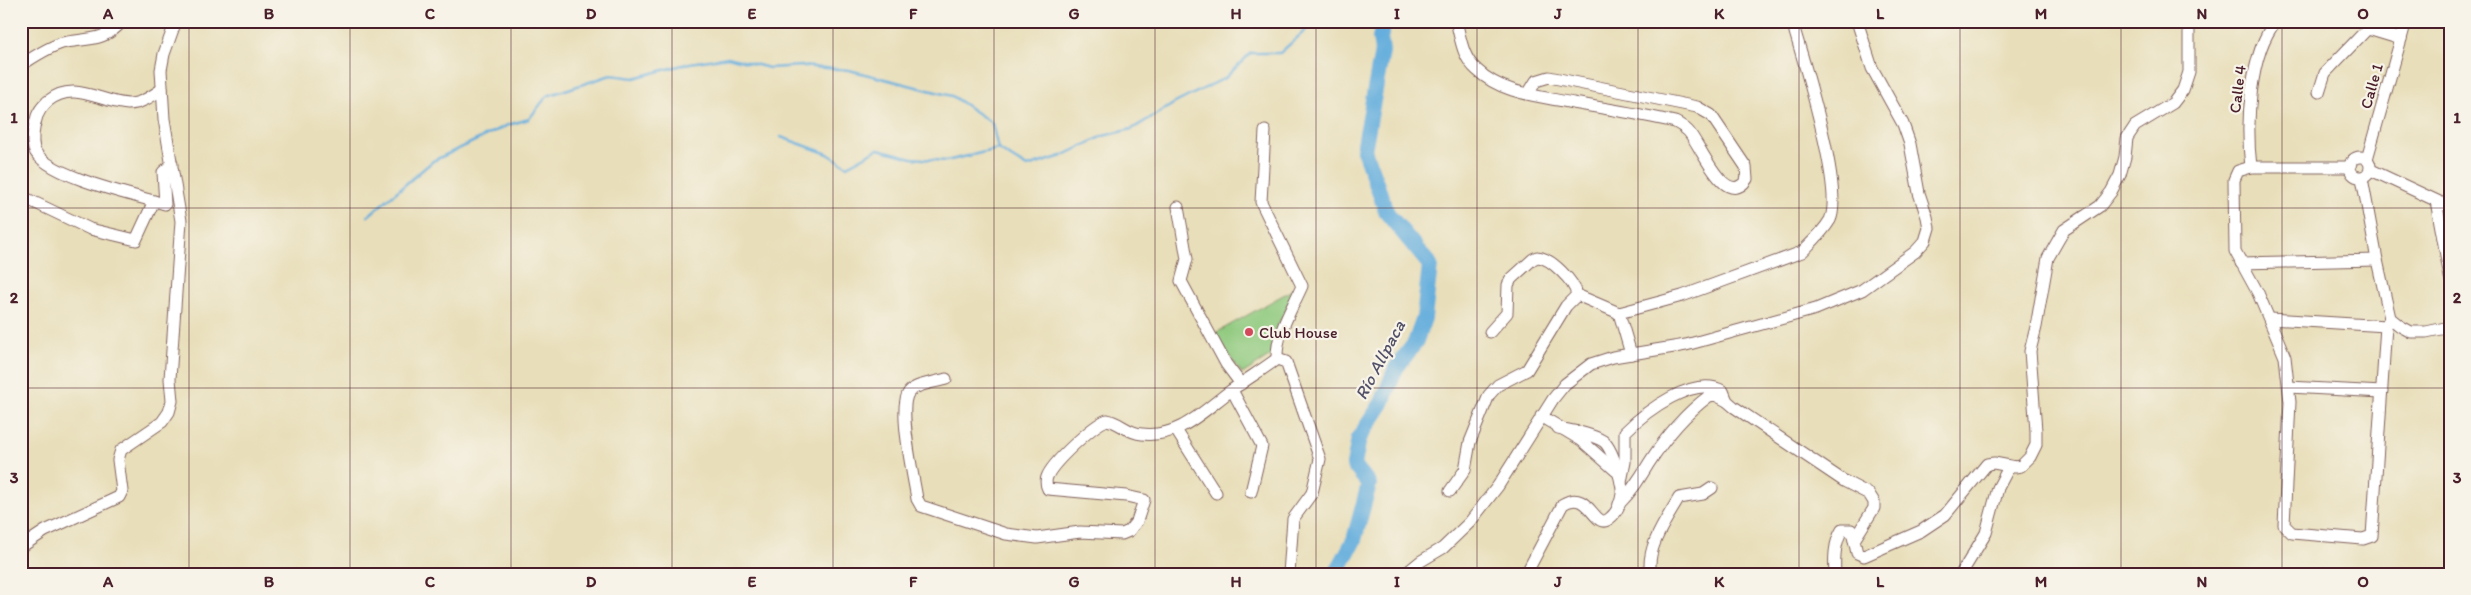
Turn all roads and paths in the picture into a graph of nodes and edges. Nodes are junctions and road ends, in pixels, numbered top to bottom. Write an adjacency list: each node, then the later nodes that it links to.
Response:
1 (122, 21): 12 (street)
2 (176, 21): 13 (street)
3 (1456, 21): 15 (street)
4 (1857, 21): 35 (street)
5 (2189, 21): 44 (street)
6 (2276, 21): 19 (street, Calle 4)
7 (2398, 21): 11 (street, Calle 1)
8 (2406, 21): 11 (street, Calle 1)
9 (2371, 25): 11 (street); 14 (street)
10 (1795, 32): 30 (street)
11 (2397, 38): 18 (street, Calle 1)
12 (21, 65)
13 (162, 89): 17 (street); 22 (street)
14 (2320, 92)
15 (1528, 94): 15 (street)
16 (1265, 131): 36 (street)
17 (172, 164): 22 (street); 52 (street)
18 (2365, 166): 20 (street); 20 (street); 23 (street); 26 (street)
19 (2251, 167): 20 (street); 27 (street)
20 (2350, 167)
21 (21, 196): 22 (street)
22 (154, 201)
23 (2436, 201): 25 (street); 28 (street)
24 (1178, 207): 38 (street)
25 (2450, 207)
26 (2377, 260): 27 (street); 32 (street)
27 (2241, 263): 31 (street)
28 (2450, 277)
29 (1577, 295): 30 (street); 34 (street); 47 (street)
30 (1619, 313): 35 (street)
31 (2270, 319): 32 (street); 39 (street)
32 (2388, 322): 33 (street); 40 (street)
33 (2450, 327)
34 (1490, 332)
35 (1631, 354): 42 (street)
36 (1277, 359): 38 (street); 53 (street)
37 (946, 379): 43 (street)
38 (1236, 387): 43 (street); 48 (street)
39 (2288, 387): 40 (street); 40 (street)
40 (2382, 392)
41 (1727, 401): 45 (street); 50 (street); 51 (street)
42 (1541, 416): 45 (street); 54 (street)
43 (1176, 430): 49 (street)
44 (2009, 467): 51 (street); 58 (street)
45 (1619, 477): 50 (street)
46 (1712, 488): 56 (street)
47 (1450, 491)
48 (1251, 492)
49 (1216, 493)
50 (1620, 504): 55 (street)
51 (1854, 540): 57 (street)
52 (21, 547)
53 (1289, 574)
54 (1405, 574)
55 (1526, 574)
56 (1651, 574)
57 (1835, 574)
58 (1962, 574)

